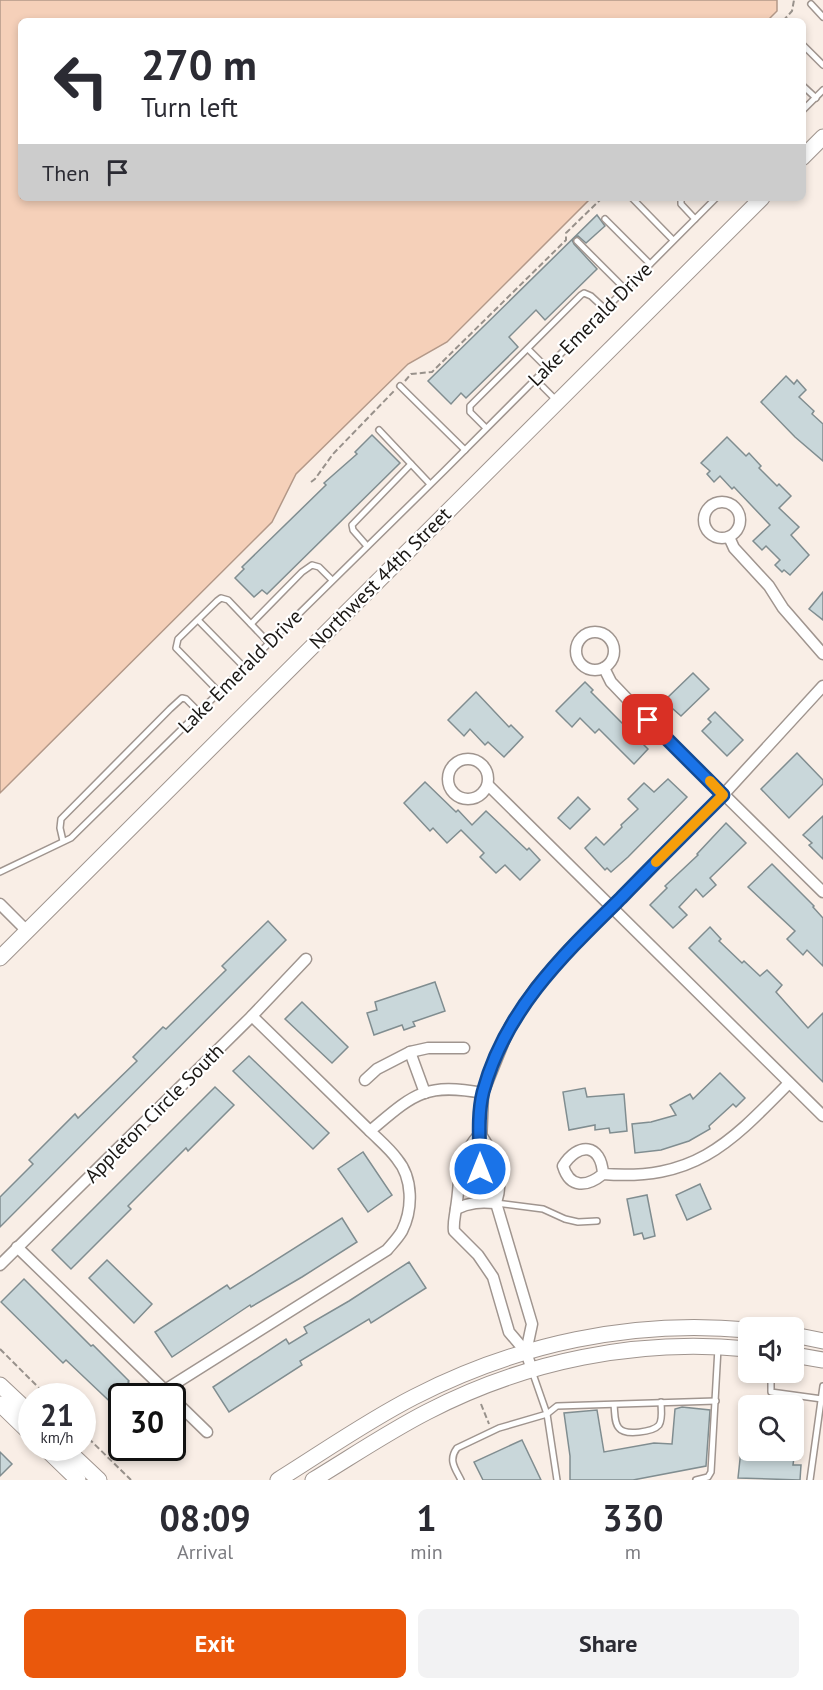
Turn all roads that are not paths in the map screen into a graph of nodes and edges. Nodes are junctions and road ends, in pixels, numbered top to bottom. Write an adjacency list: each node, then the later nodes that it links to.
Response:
1 (811, 4): 2 (lane)
2 (823, 17)
3 (806, 48): 4 (lane)
4 (823, 65)
5 (806, 89): 7 (lane)
6 (823, 90): 7 (lane)
7 (816, 98): 8 (lane)
8 (806, 107)
9 (823, 137): 10 (street)
10 (806, 154)
11 (635, 201): 17 (lane)
12 (681, 201): 16 (lane)
13 (713, 201): 16 (lane, Lake Emerald Drive)
14 (759, 201): 26 (street, Northwest 44th Street)
15 (605, 219): 19 (lane)
16 (695, 219): 17 (lane, Lake Emerald Drive)
17 (674, 240): 19 (lane, Lake Emerald Drive)
18 (577, 241): 20 (lane)
19 (650, 264): 20 (lane, Lake Emerald Drive)
20 (625, 289): 21 (lane, Lake Emerald Drive)
21 (605, 309): 22 (lane); 23 (lane, Lake Emerald Drive)
22 (528, 349): 23 (lane); 27 (lane)
23 (547, 368): 27 (lane, Lake Emerald Drive)
24 (400, 386): 29 (lane)
25 (543, 387): 26 (lane)
26 (557, 401): 51 (street, Northwest 44th Street)
27 (486, 428): 29 (lane, Lake Emerald Drive)
28 (379, 430): 30 (lane)
29 (465, 450): 31 (lane, Lake Emerald Drive)
30 (411, 464): 31 (lane); 33 (lane)
31 (430, 484): 33 (lane, Lake Emerald Drive)
32 (729, 537): 38 (street)
33 (368, 546): 34 (lane, Lake Emerald Drive)
34 (332, 580): 36 (lane); 37 (lane, Lake Emerald Drive)
35 (198, 620): 36 (lane); 39 (lane); 42 (lane)
36 (250, 624): 37 (lane)
37 (269, 643): 39 (lane, Lake Emerald Drive)
38 (823, 654)
39 (244, 667): 42 (lane, Lake Emerald Drive)
40 (604, 668): 45 (street)
41 (823, 686): 45 (street)
42 (219, 692): 43 (lane, Lake Emerald Drive)
43 (199, 711): 46 (lane, Lake Emerald Drive); 46 (lane)
44 (488, 785): 50 (street)
45 (723, 795): 48 (street); 50 (street)
46 (63, 841): 47 (lane, Lake Emerald Drive)
47 (0, 872)
48 (823, 892)
49 (0, 904): 51 (street)
50 (611, 907): 58 (street); 60 (street)
51 (27, 931): 52 (street, Northwest 44th Street)
52 (0, 958)
53 (306, 959): 54 (street, Appleton Circle South)
54 (252, 1016): 62 (street); 68 (street, Appleton Circle South)
55 (464, 1048): 56 (street)
56 (410, 1052): 57 (street); 59 (street)
57 (365, 1080)
58 (789, 1083): 61 (street); 64 (street)
59 (425, 1093): 60 (street); 62 (street)
60 (483, 1093): 63 (street)
61 (823, 1116)
62 (370, 1131): 81 (street)
63 (480, 1133): 65 (street); 65 (street); 66 (street)
64 (603, 1174)
65 (496, 1203): 66 (street); 67 (lane); 75 (street)
66 (456, 1209): 75 (street)
67 (597, 1221)
68 (17, 1247): 69 (street, Appleton Circle South); 79 (street)
69 (0, 1265)
70 (738, 1329): 75 (street)
71 (804, 1337): 72 (street)
72 (823, 1341)
73 (718, 1347): 74 (street); 78 (street); 85 (lane)
74 (738, 1348)
75 (526, 1352): 78 (street); 99 (street)
76 (804, 1357): 77 (street)
77 (823, 1360)
78 (532, 1370): 91 (lane); 96 (street)
79 (158, 1383)
80 (771, 1383): 84 (lane)
81 (186, 1384)
82 (0, 1385): 86 (street)
83 (823, 1386): 84 (lane)
84 (822, 1399): 104 (lane)
85 (716, 1401): 87 (lane); 103 (lane)
86 (18, 1402)
87 (661, 1402): 89 (lane); 89 (lane)
88 (0, 1404): 92 (street)
89 (614, 1405): 91 (lane)
90 (186, 1411): 93 (street)
91 (547, 1414): 101 (lane); 102 (lane)
92 (18, 1421)
93 (207, 1432)
94 (58, 1461): 97 (street)
95 (79, 1461): 98 (street)
96 (330, 1476): 100 (street)
97 (78, 1480)
98 (99, 1480)
99 (278, 1480)
100 (313, 1480)
101 (461, 1480)
102 (557, 1480)
103 (696, 1480)
104 (810, 1480)

